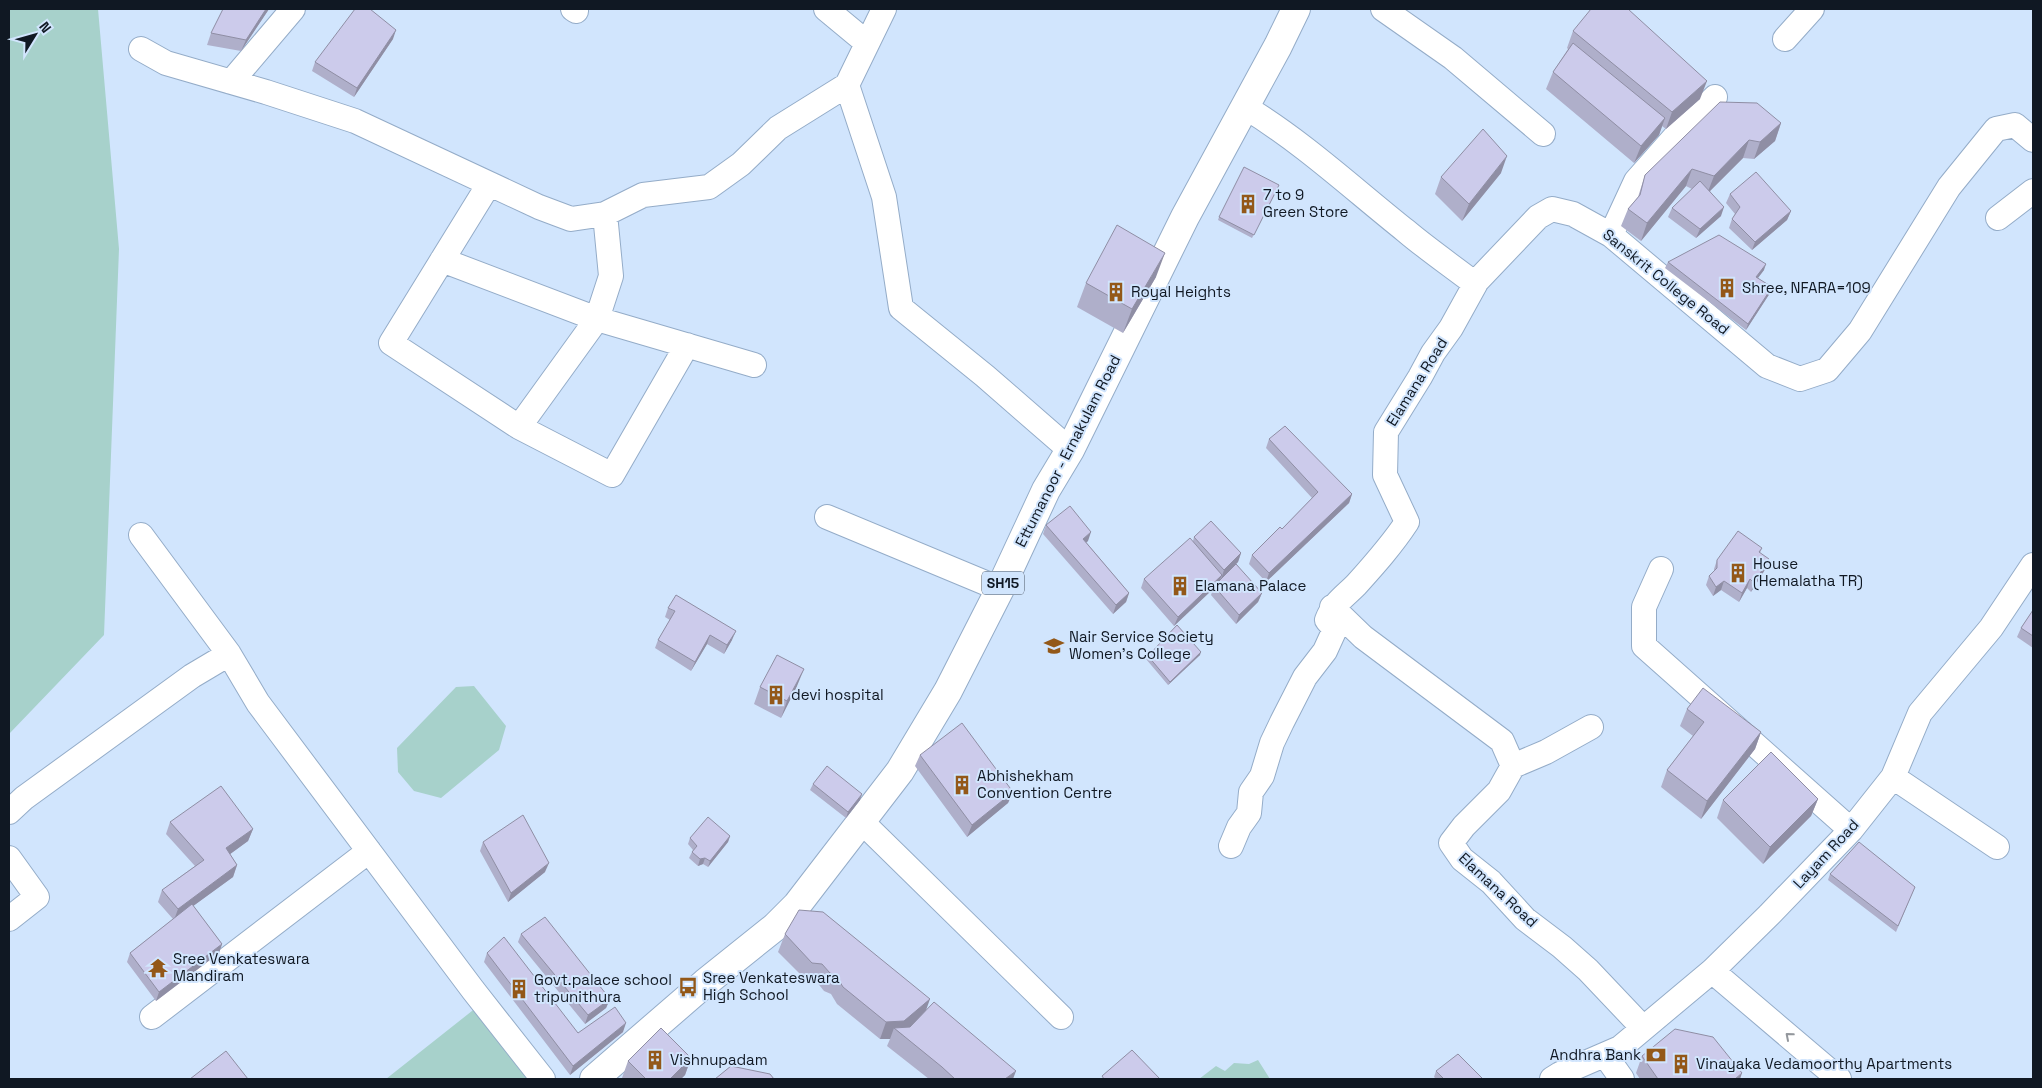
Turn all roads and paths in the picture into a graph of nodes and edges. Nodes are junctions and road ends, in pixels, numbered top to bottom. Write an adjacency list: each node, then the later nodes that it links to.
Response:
1 (293, 9): 10 (street)
2 (826, 9): 8 (street)
3 (884, 9): 8 (street)
4 (1296, 9): 13 (main road, Ettumanoor - Ernakulam Road / SH15)
5 (1383, 9): 14 (street)
6 (1812, 9): 7 (street)
7 (1785, 39)
8 (868, 43): 11 (street)
9 (140, 49): 10 (street)
10 (231, 82): 16 (street)
11 (847, 85): 18 (street); 27 (street)
12 (1715, 97): 20 (street)
13 (1244, 107): 22 (street); 27 (main road, Ettumanoor - Ernakulam Road / SH15)
14 (1543, 134)
15 (2033, 140): 20 (street, Sanskrit College Road)
16 (489, 184): 18 (street); 21 (street)
17 (2033, 191): 19 (street)
18 (605, 214): 23 (street)
19 (1998, 218)
20 (1610, 235): 22 (street, Sanskrit College Road)
21 (442, 260): 23 (street); 26 (street)
22 (1477, 281): 33 (street, Elamana Road)
23 (597, 319): 24 (street); 26 (street)
24 (687, 345): 25 (street); 26 (street)
25 (754, 365)
26 (519, 427)
27 (1070, 450): 32 (main road, Ettumanoor - Ernakulam Road / SH15)
28 (827, 517): 32 (street)
29 (140, 535): 34 (street)
30 (2033, 565): 37 (street, Layam Road)
31 (1661, 569): 40 (street)
32 (1000, 589): 39 (main road, Ettumanoor - Ernakulam Road / SH15)
33 (1332, 607): 36 (street); 41 (street)
34 (229, 654): 38 (street); 43 (street)
35 (1591, 727): 36 (street)
36 (1513, 766): 49 (street, Elamana Road)
37 (1893, 777): 40 (street, Layam Road); 42 (street)
38 (9, 812)
39 (862, 822): 48 (street); 52 (main road, Ettumanoor - Ernakulam Road / SH15)
40 (1851, 830): 46 (street, Layam Road)
41 (1231, 846)
42 (1997, 848)
43 (369, 851): 47 (street); 51 (street)
44 (9, 858): 45 (street)
45 (9, 918)
46 (1712, 971): 49 (street, Layam Road); 55 (street, one-way to 46)
47 (152, 1017)
48 (1061, 1017)
49 (1643, 1028): 50 (street, Layam Road)
50 (1605, 1055): 53 (street, Layam Road); 54 (street)
51 (543, 1079)
52 (594, 1079)
53 (1552, 1079)
54 (1622, 1079)
55 (1839, 1079)

